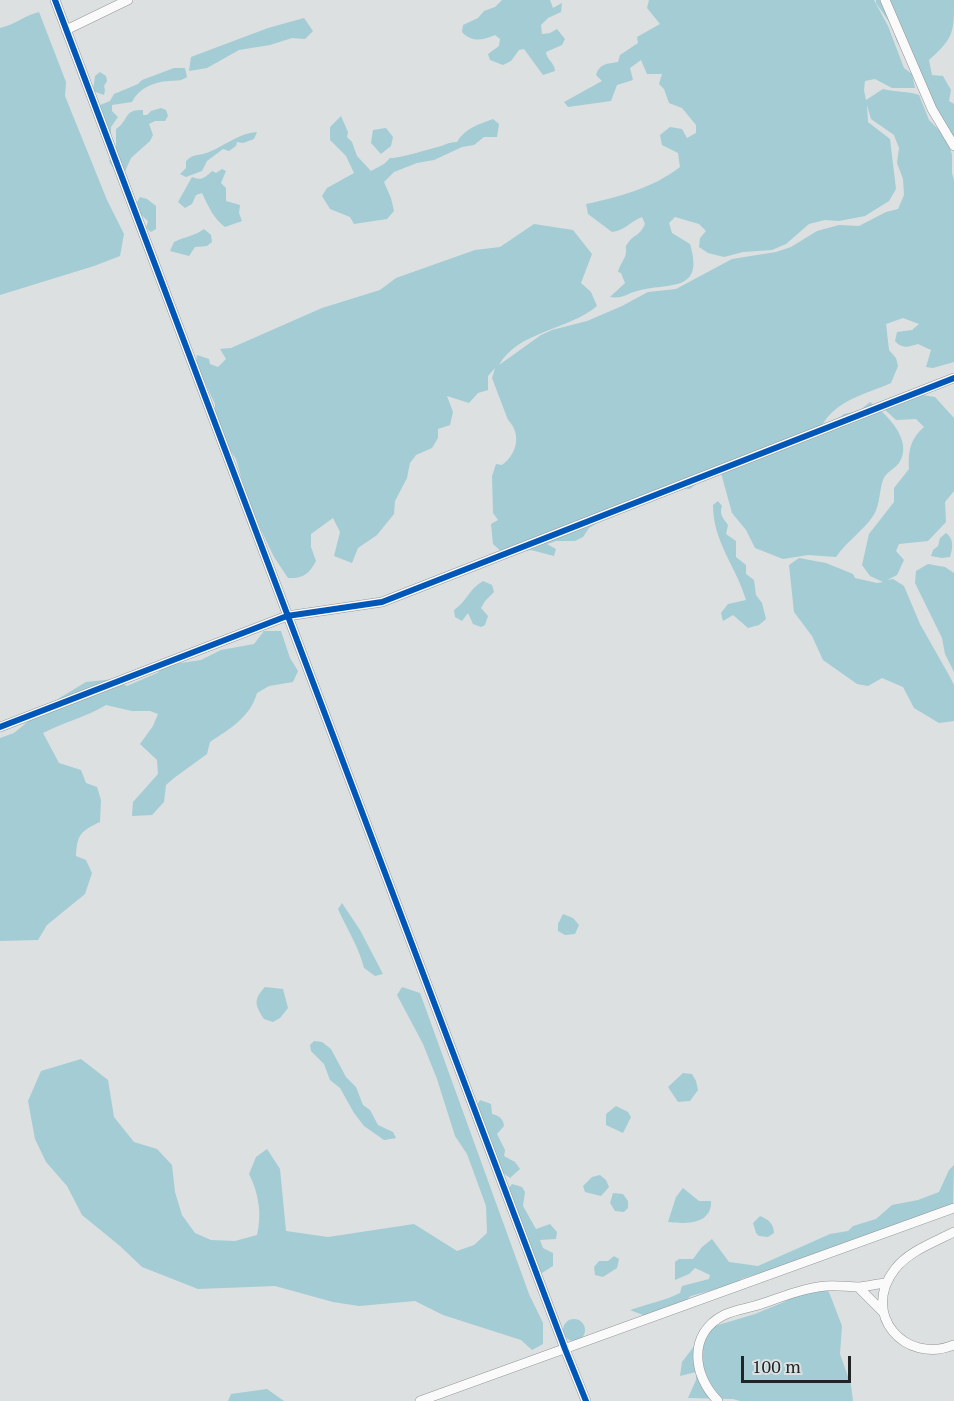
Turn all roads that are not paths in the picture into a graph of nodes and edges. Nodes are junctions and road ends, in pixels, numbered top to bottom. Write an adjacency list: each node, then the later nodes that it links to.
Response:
1 (55, 0): 4 (street)
2 (128, 0): 4 (street)
3 (885, 0): 5 (street)
4 (66, 30): 7 (street)
5 (954, 146)
6 (954, 378): 7 (street)
7 (287, 616): 8 (street); 15 (street)
8 (0, 727)
9 (954, 1208): 15 (street)
10 (954, 1232): 11 (street)
11 (886, 1283): 12 (street); 13 (street)
12 (858, 1287): 13 (street); 18 (street)
13 (883, 1312): 14 (street)
14 (954, 1345)
15 (565, 1349): 16 (street); 17 (street)
16 (420, 1401)
17 (586, 1401)
18 (718, 1401)

